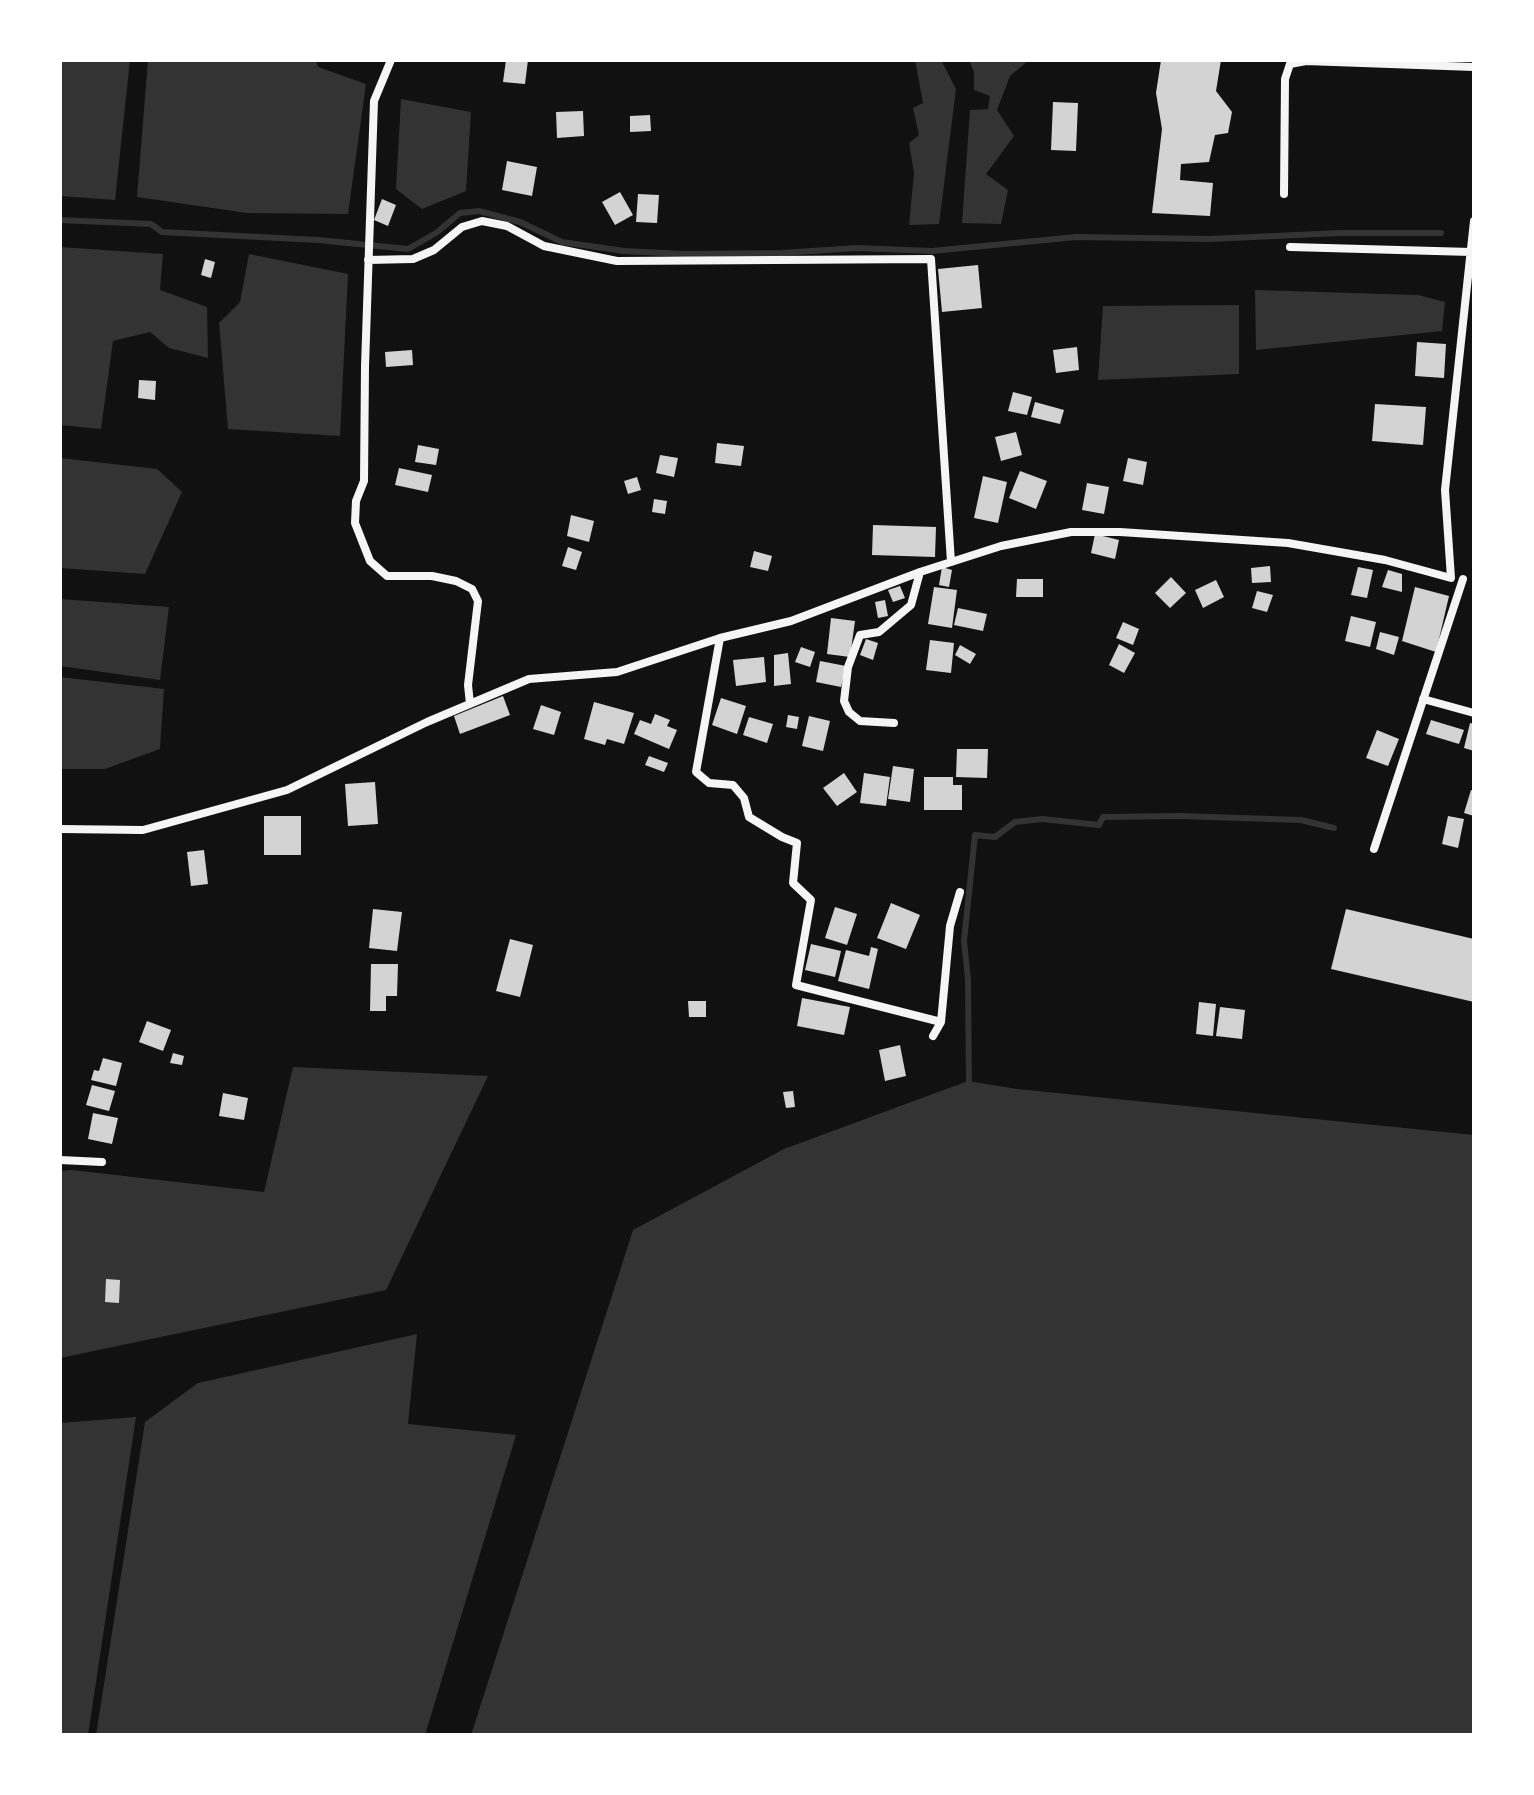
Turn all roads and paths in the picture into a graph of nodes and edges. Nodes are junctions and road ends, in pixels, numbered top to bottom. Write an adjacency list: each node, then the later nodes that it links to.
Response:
1 (391, 60): 7 (street)
2 (1474, 67): 3 (street)
3 (1284, 194)
4 (1474, 221): 6 (street)
5 (1290, 247): 6 (street)
6 (1471, 252): 10 (street)
7 (368, 259): 8 (street); 15 (street)
8 (951, 562): 9 (street); 10 (street)
9 (920, 572): 13 (street); 17 (street)
10 (1451, 578): 11 (street)
11 (1463, 579): 12 (street); 14 (street)
12 (1474, 580)
13 (720, 638): 15 (street); 21 (street)
14 (1423, 699): 16 (street); 19 (street)
15 (470, 704): 18 (street)
16 (1474, 713)
17 (894, 723)
18 (60, 829)
19 (1374, 849)
20 (960, 892): 21 (street)
21 (941, 1022): 22 (street)
22 (933, 1036)
23 (60, 1160): 24 (street)
24 (102, 1162)

